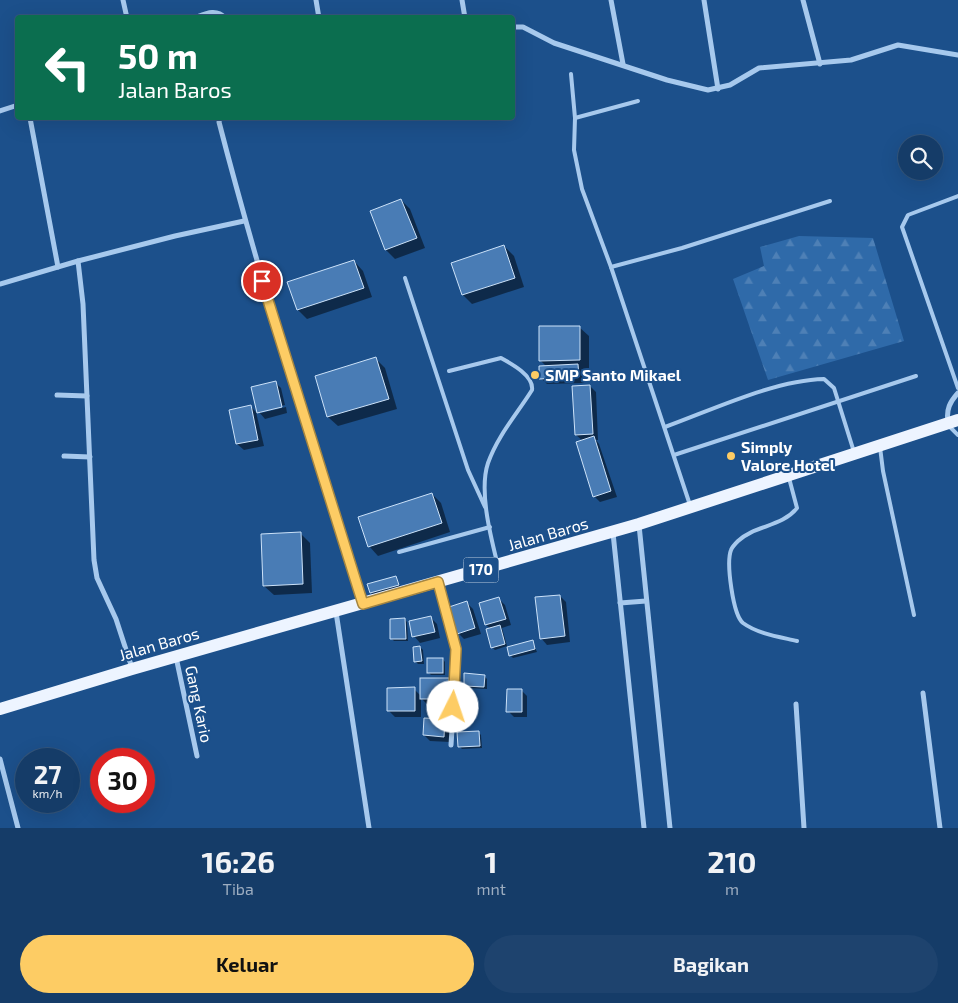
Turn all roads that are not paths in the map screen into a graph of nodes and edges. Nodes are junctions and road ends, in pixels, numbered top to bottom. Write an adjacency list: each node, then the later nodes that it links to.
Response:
1 (123, 0): 7 (street)
2 (316, 0): 10 (street)
3 (462, 0): 11 (street)
4 (611, 0): 14 (street)
5 (704, 0): 17 (street)
6 (803, 0): 15 (street)
7 (126, 15)
8 (202, 15): 9 (street)
9 (222, 15)
10 (318, 15)
11 (464, 15)
12 (515, 26): 14 (street)
13 (958, 55): 15 (street)
14 (623, 64): 17 (street)
15 (820, 64): 17 (street)
16 (571, 74): 21 (lane)
17 (718, 89)
18 (638, 100): 21 (lane)
19 (15, 106): 20 (street)
20 (0, 111)
21 (575, 118): 29 (lane)
22 (30, 120): 28 (street)
23 (220, 120): 26 (street)
24 (958, 196): 34 (lane)
25 (830, 201): 29 (lane)
26 (244, 221): 27 (street); 58 (street)
27 (78, 261): 28 (street); 37 (street)
28 (58, 267): 31 (street)
29 (611, 267): 40 (lane)
30 (405, 278): 49 (lane)
31 (0, 284)
32 (449, 372): 49 (lane)
33 (916, 376): 38 (lane)
34 (958, 388)
35 (958, 393): 39 (street)
36 (56, 395): 37 (street)
37 (87, 396): 46 (street)
38 (838, 402): 40 (lane); 43 (lane); 44 (lane)
39 (953, 422): 41 (lane); 42 (main road, Jalan Baros / 170)
40 (664, 427): 44 (lane)
41 (958, 435)
42 (880, 445): 43 (main road, Jalan Baros / 170); 60 (lane)
43 (854, 454): 47 (main road, Jalan Baros / 170)
44 (674, 455): 48 (lane)
45 (64, 456): 46 (street)
46 (90, 457): 63 (street)
47 (788, 475): 48 (main road, Jalan Baros / 170); 61 (lane)
48 (691, 508): 50 (main road, Jalan Baros / 170)
49 (486, 509): 51 (lane)
50 (639, 524): 52 (main road, Jalan Baros / 170); 56 (street)
51 (490, 526): 53 (lane); 54 (lane)
52 (613, 532): 54 (main road, Jalan Baros / 170); 57 (street)
53 (399, 552)
54 (498, 565): 55 (main road, Jalan Baros / 170)
55 (438, 582): 58 (main road, Jalan Baros / 170); 67 (street)
56 (646, 601): 57 (street); 73 (street)
57 (620, 603): 72 (street)
58 (363, 604): 59 (main road, Jalan Baros / 170)
59 (336, 611): 62 (main road, Jalan Baros / 170); 71 (street)
60 (914, 615)
61 (797, 642)
62 (176, 656): 63 (main road, Jalan Baros / 170); 68 (street, Gang Kario)
63 (132, 669): 66 (main road, Jalan Baros / 170)
64 (923, 693): 75 (street)
65 (796, 704): 74 (street)
66 (0, 709)
67 (450, 745)
68 (197, 756)
69 (0, 759): 70 (street)
70 (18, 828)
71 (369, 828)
72 (644, 828)
73 (670, 828)
74 (804, 828)
75 (940, 828)

